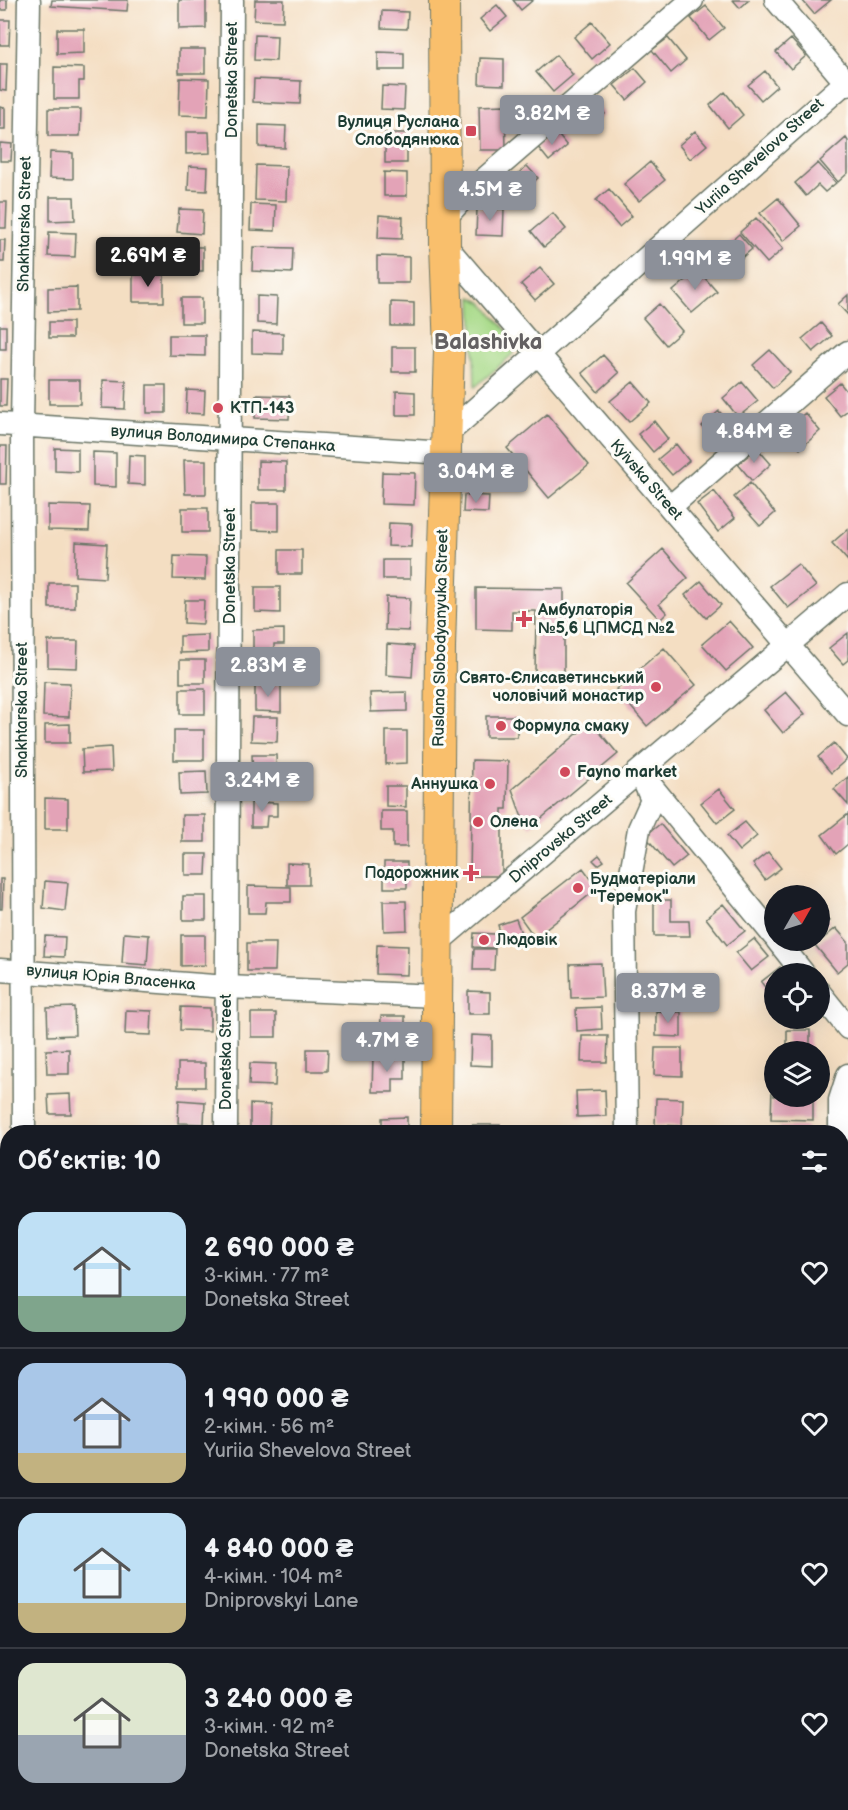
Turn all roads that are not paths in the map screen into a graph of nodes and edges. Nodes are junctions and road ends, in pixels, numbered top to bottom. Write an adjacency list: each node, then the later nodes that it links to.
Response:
1 (29, 0): 10 (street, Shakhtarska Street)
2 (232, 0): 11 (street, Donetska Street)
3 (692, 0): 7 (street)
4 (776, 0): 6 (street)
5 (448, 4): 7 (main road, Ruslana Slobodyanyuka Street)
6 (847, 82): 9 (street, Yuriia Shevelova Street)
7 (445, 231): 9 (street, Kyivska Street); 12 (main road, Ruslana Slobodyanyuka Street)
8 (848, 352): 13 (street)
9 (539, 355): 12 (street, Yuriia Shevelova Street); 13 (street, Kyivska Street)
10 (11, 424): 11 (street, вулиця Володимира Степанка); 22 (street, Shakhtarska Street)
11 (231, 440): 12 (street, вулиця Володимира Степанка); 23 (street, Donetska Street)
12 (446, 444): 19 (main road, Ruslana Slobodyanyuka Street)
13 (670, 507): 15 (street, Kyivska Street)
14 (848, 594): 15 (street, Dniprovska Street)
15 (789, 646): 16 (street, Kyivska Street); 17 (street, Dniprovska Street)
16 (848, 715)
17 (640, 772): 18 (street); 19 (street, Dniprovska Street); 31 (street)
18 (764, 924)
19 (438, 942): 24 (main road, Ruslana Slobodyanyuka Street)
20 (786, 951): 21 (street)
21 (795, 963)
22 (11, 970): 23 (street, вулиця Юрія Власенка); 28 (street, Shakhtarska Street)
23 (226, 987): 24 (street, вулиця Юрія Власенка); 29 (street, Donetska Street)
24 (437, 996): 30 (main road, Ruslana Slobodyanyuka Street)
25 (830, 1006): 26 (street)
26 (848, 1028)
27 (848, 1075): 32 (street)
28 (23, 1125)
29 (226, 1125)
30 (435, 1125)
31 (627, 1125)
32 (840, 1125)

